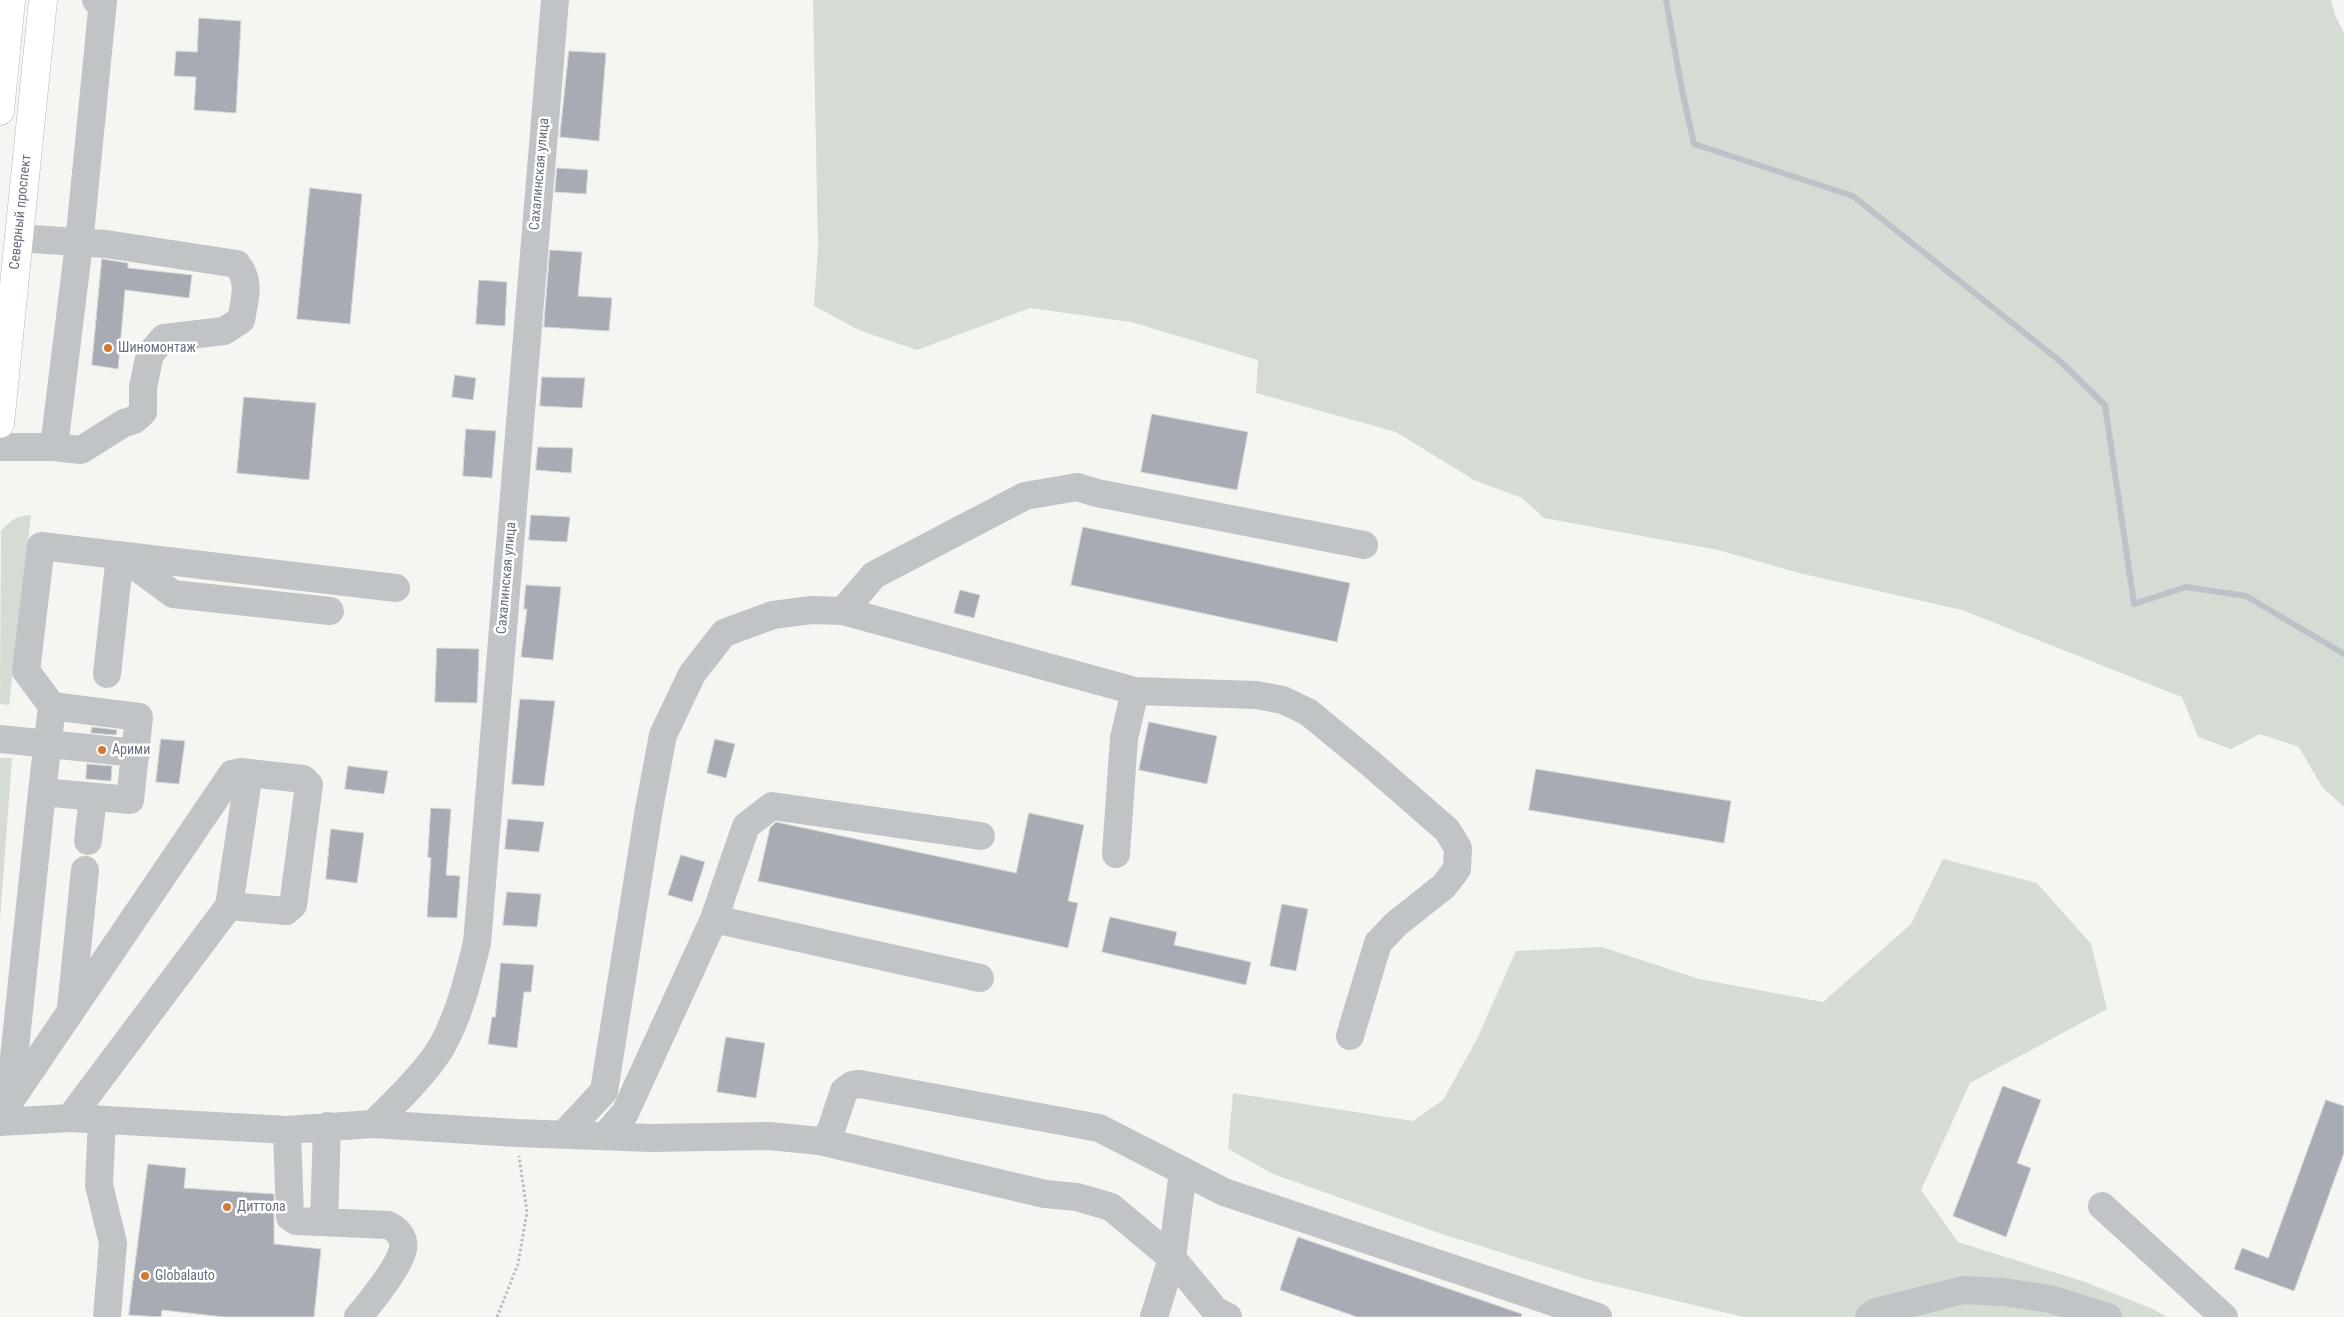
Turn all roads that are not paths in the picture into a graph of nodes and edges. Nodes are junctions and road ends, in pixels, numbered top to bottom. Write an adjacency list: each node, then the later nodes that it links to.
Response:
1 (11, 0): 5 (main road)
2 (42, 0): 6 (main road, Северный проспект)
3 (96, 0): 7 (street)
4 (555, 0): 37 (street, Сахалинская улица)
5 (0, 111)
6 (18, 238): 7 (street); 8 (main road, Северный проспект)
7 (79, 244): 10 (street); 10 (street)
8 (0, 424)
9 (0, 447): 10 (street)
10 (54, 447)
11 (1364, 545): 15 (street)
12 (120, 555): 13 (street); 14 (street); 16 (street); 18 (street)
13 (396, 588)
14 (330, 611)
15 (843, 611): 17 (street); 40 (street)
16 (107, 674)
17 (1135, 691): 27 (street); 33 (street)
18 (52, 706): 20 (street); 21 (street)
19 (0, 739): 20 (street)
20 (47, 744): 21 (street); 23 (street)
21 (136, 753): 24 (street)
22 (249, 773): 29 (street); 29 (street); 32 (street)
23 (42, 792): 24 (street); 34 (street)
24 (93, 797): 26 (street)
25 (981, 836): 30 (street)
26 (88, 841)
27 (1116, 854)
28 (85, 870): 32 (street)
29 (229, 906): 35 (street)
30 (714, 919): 31 (street); 41 (street)
31 (980, 978)
32 (71, 1010): 34 (street)
33 (1350, 1036)
34 (6, 1115): 35 (street)
35 (70, 1118): 36 (street)
36 (102, 1120): 39 (street); 47 (street)
37 (373, 1124): 38 (street); 40 (street)
38 (327, 1126): 39 (street); 45 (street)
39 (287, 1130): 45 (street)
40 (565, 1133): 41 (street)
41 (606, 1135): 42 (street)
42 (820, 1141): 43 (street); 46 (street)
43 (1183, 1171): 46 (street); 51 (street)
44 (2102, 1206): 54 (street)
45 (324, 1222): 48 (street)
46 (1172, 1258): 49 (street); 50 (street)
47 (107, 1317)
48 (358, 1317)
49 (1154, 1317)
50 (1228, 1317)
51 (1598, 1317)
52 (1869, 1317): 53 (street)
53 (2108, 1317)
54 (2224, 1317)

